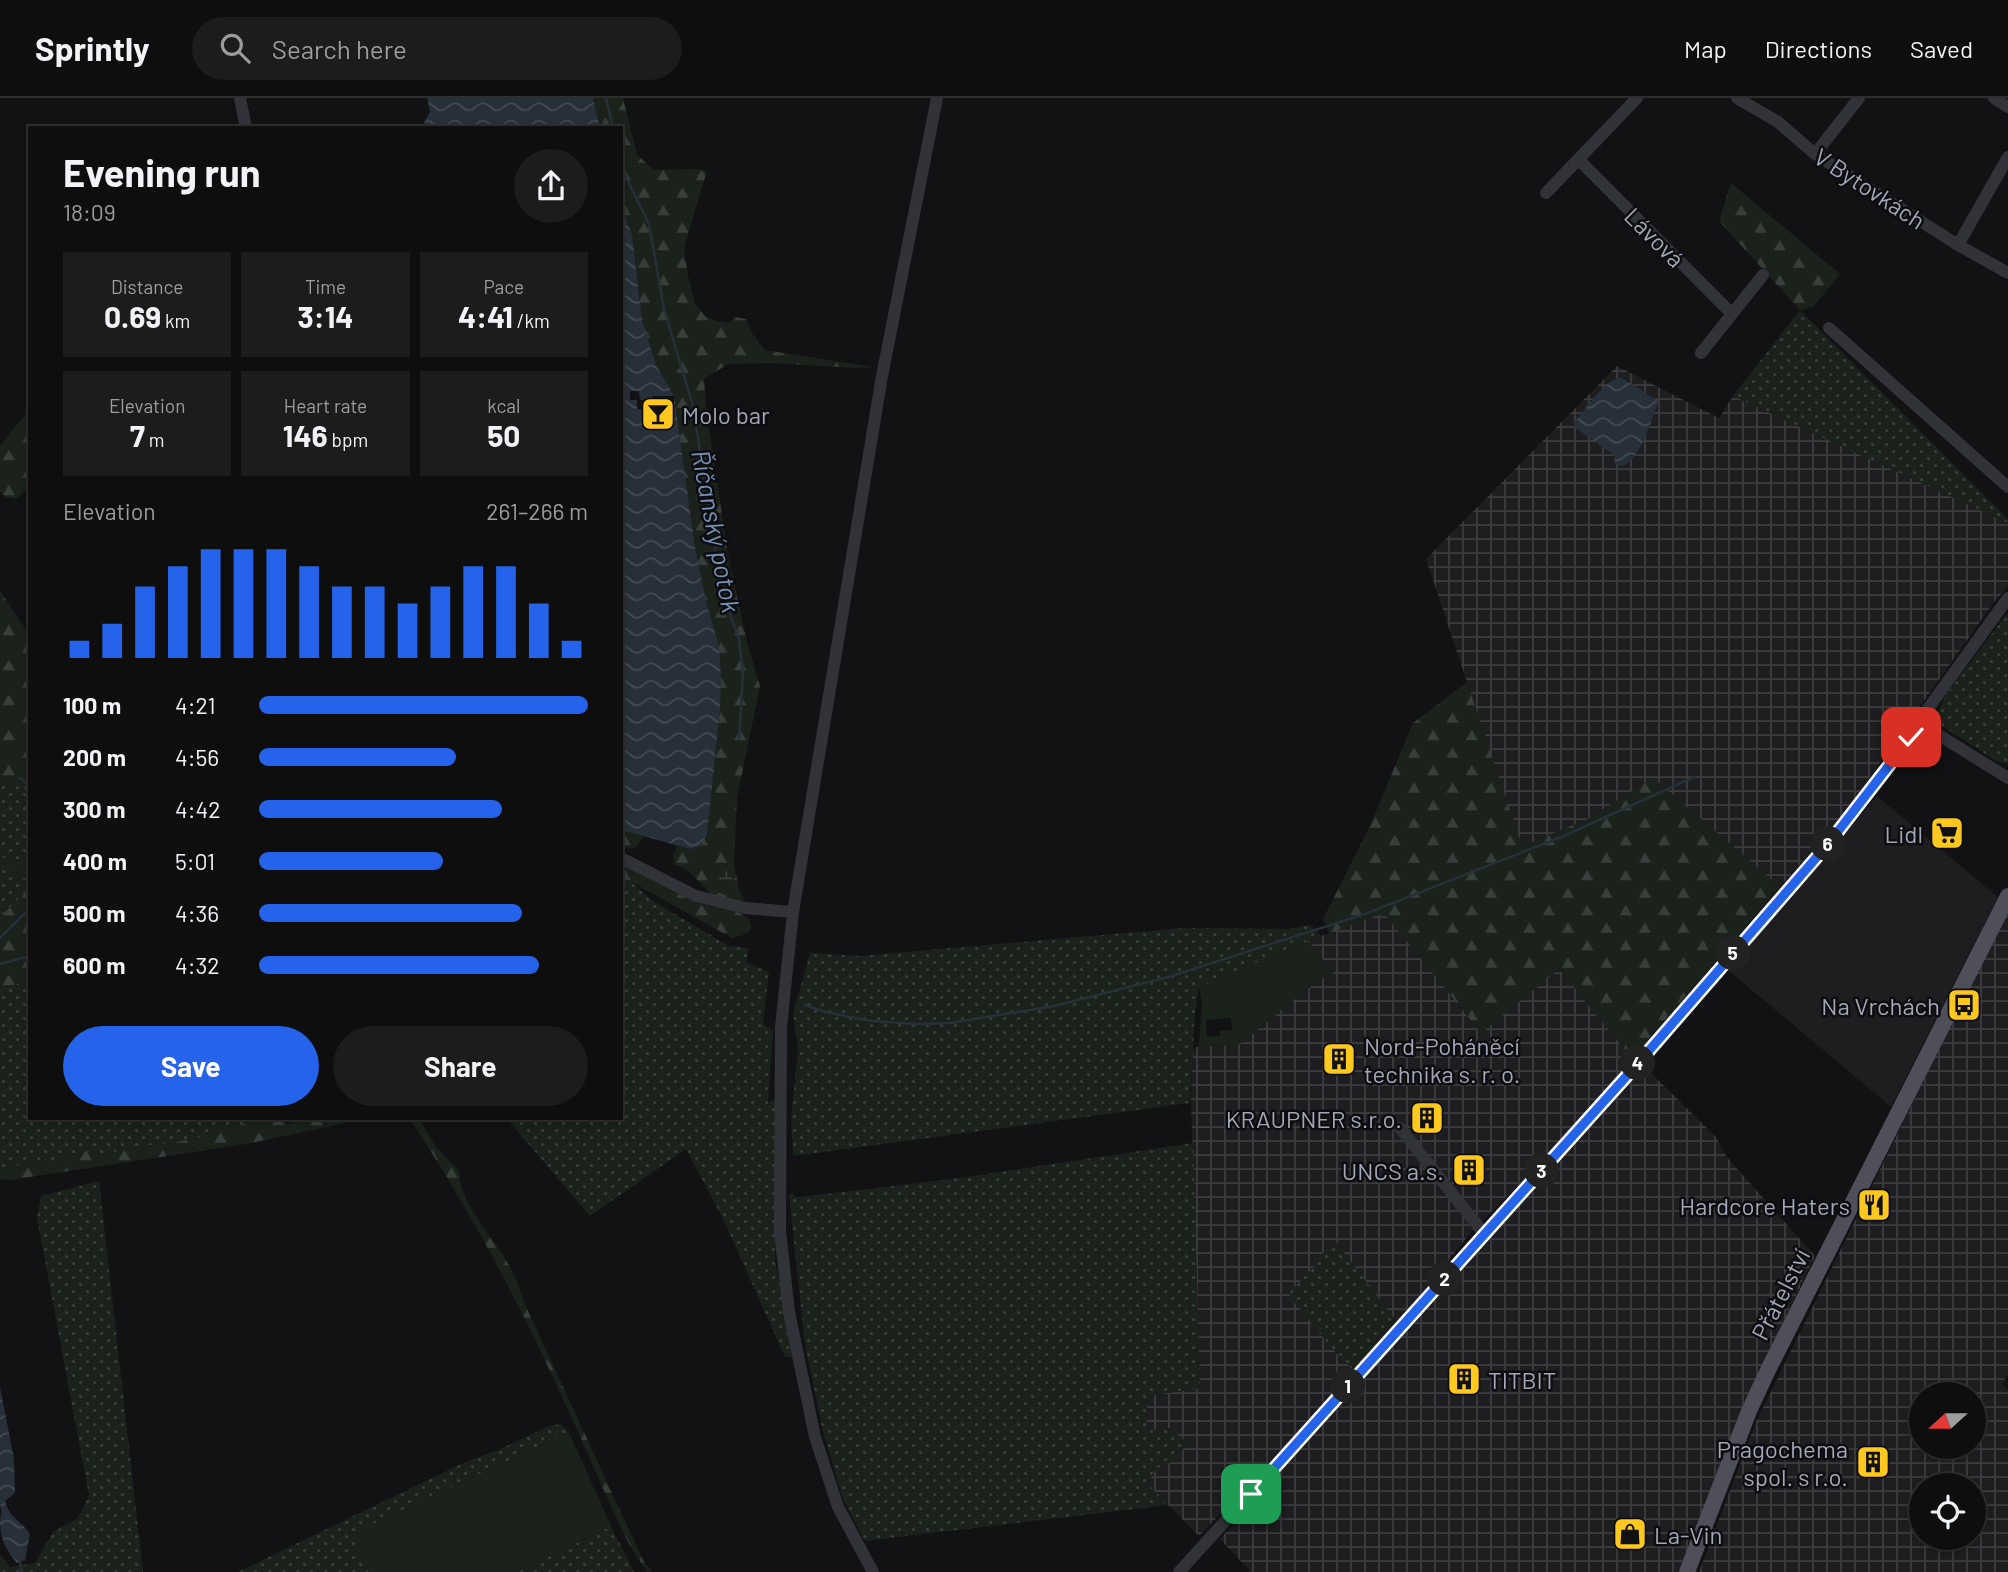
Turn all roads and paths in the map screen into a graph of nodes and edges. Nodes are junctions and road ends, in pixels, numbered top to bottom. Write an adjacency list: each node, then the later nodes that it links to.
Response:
1 (240, 98): 8 (street)
2 (937, 98): 25 (street)
3 (1637, 98): 11 (street)
4 (1737, 98): 9 (street, V Bytovkách)
5 (1859, 98): 9 (street)
6 (1994, 98): 7 (street)
7 (2008, 107)
8 (246, 126)
9 (1815, 154): 13 (street, V Bytovkách)
10 (2008, 157): 13 (street)
11 (1579, 160): 12 (street); 16 (street, Lávová)
12 (1546, 193)
13 (1958, 245): 14 (street, V Bytovkách)
14 (2008, 273)
15 (1763, 275): 16 (street)
16 (1732, 314): 18 (street)
17 (1829, 328): 19 (street)
18 (1700, 353)
19 (2008, 487)
20 (2008, 598): 21 (street)
21 (1921, 732): 22 (street); 27 (street)
22 (2008, 778)
23 (623, 859): 25 (street)
24 (2008, 895): 30 (main road, Přátelství)
25 (793, 912): 28 (street)
26 (1400, 1128): 27 (street)
27 (1485, 1235): 29 (street)
28 (873, 1572)
29 (1179, 1572)
30 (1687, 1572)

